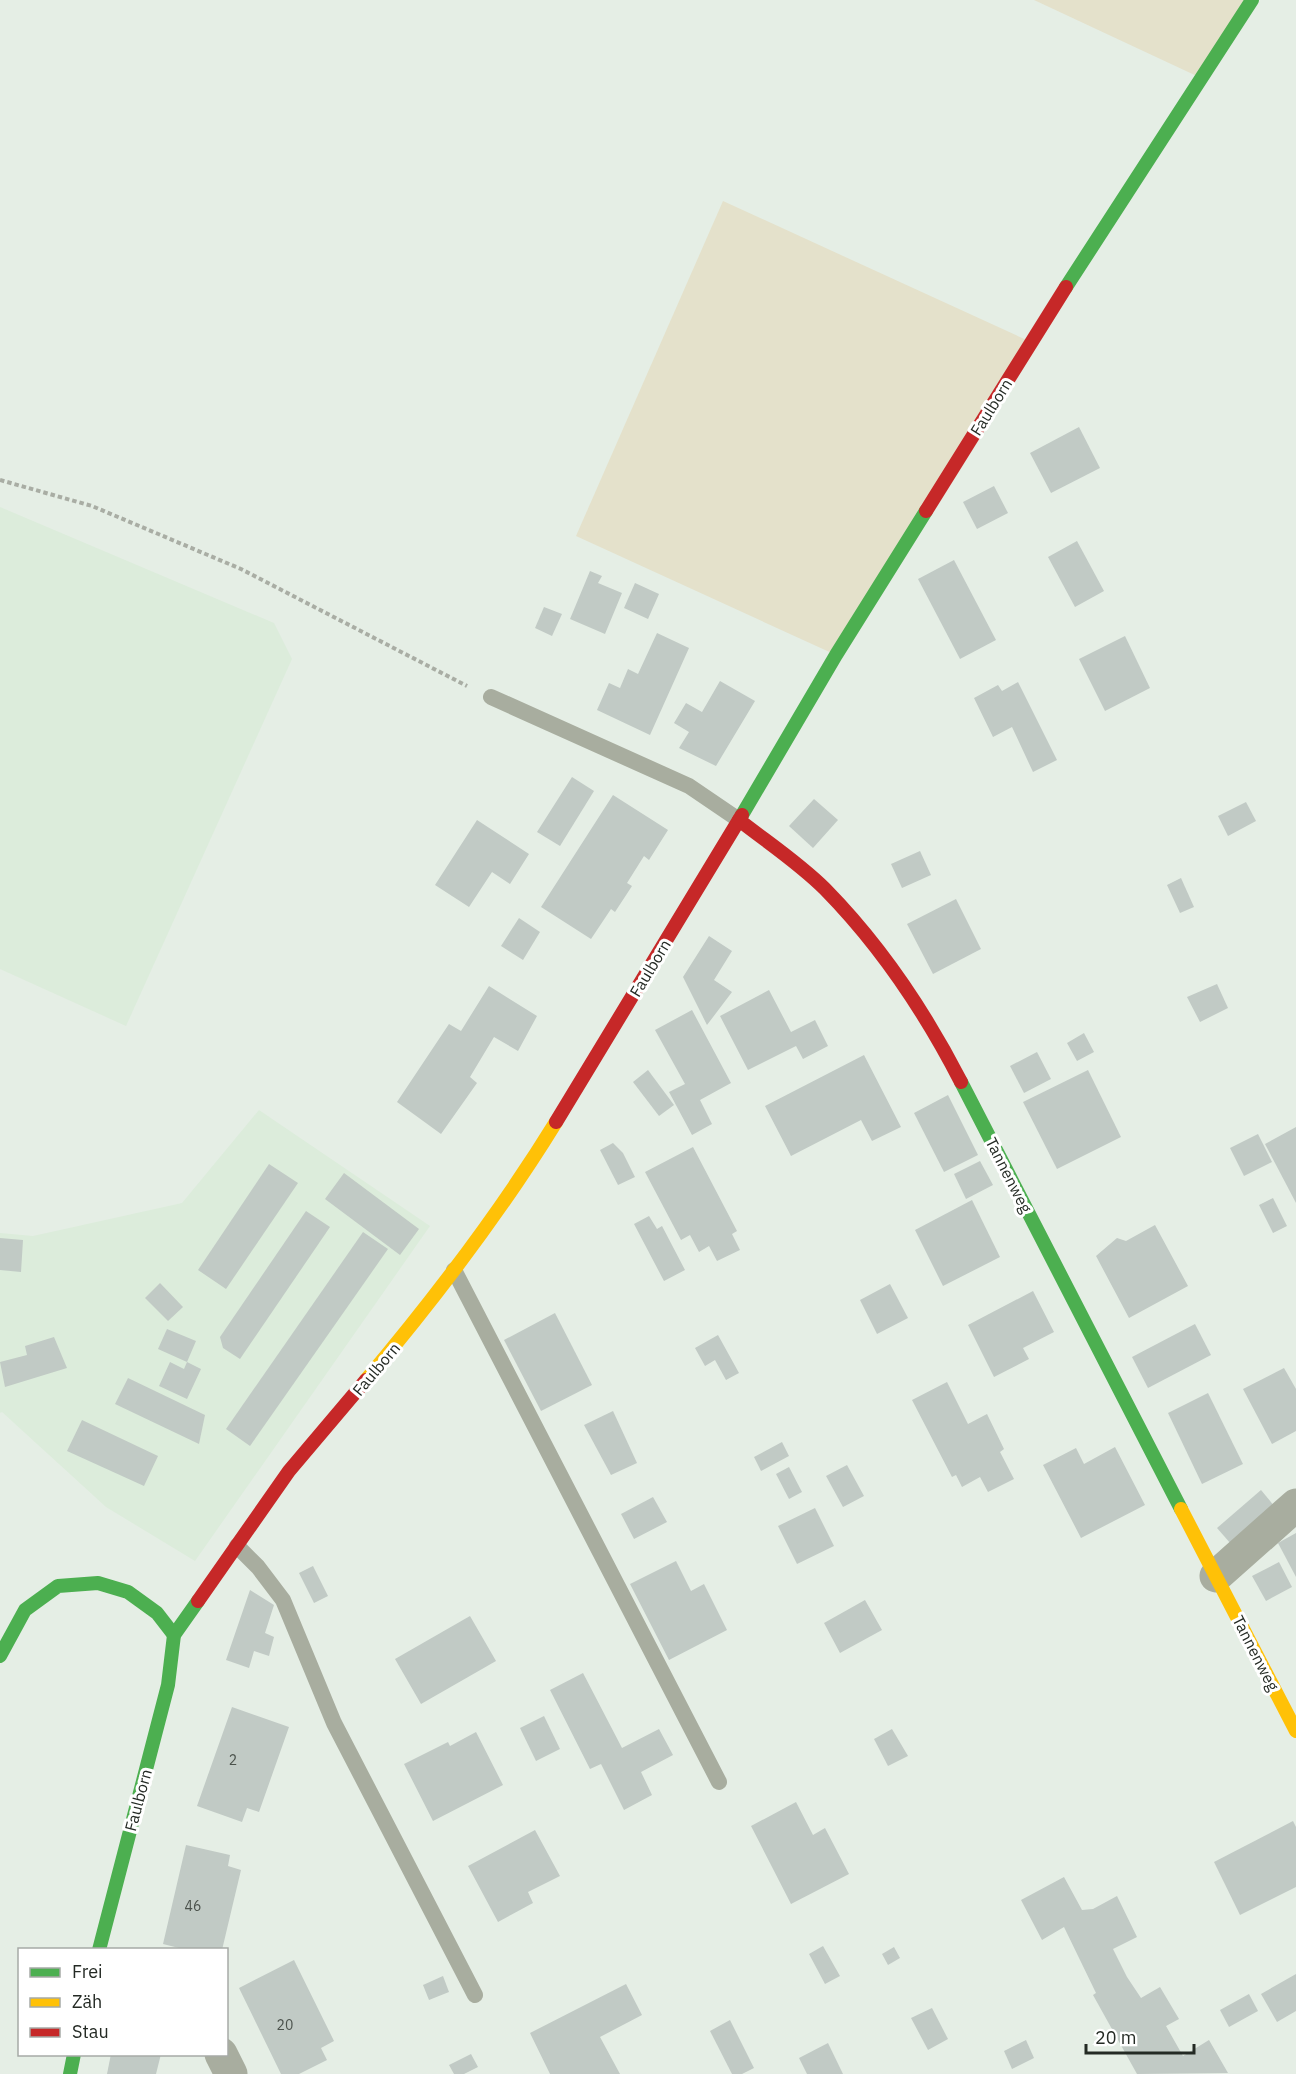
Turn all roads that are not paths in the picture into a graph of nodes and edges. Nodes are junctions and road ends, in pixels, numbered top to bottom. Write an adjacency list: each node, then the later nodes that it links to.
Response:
1 (1252, 0): 3 (street, Faulborn)
2 (491, 698): 3 (lane)
3 (740, 820): 4 (street, Faulborn); 7 (street, Tannenweg)
4 (454, 1270): 6 (street, Faulborn); 11 (lane)
5 (1296, 1505): 7 (street)
6 (237, 1546): 8 (street, Faulborn); 13 (lane)
7 (1216, 1576): 10 (street, Tannenweg)
8 (174, 1635): 9 (street); 12 (street, Faulborn)
9 (0, 1656)
10 (1296, 1731)
11 (719, 1782)
12 (100, 1948)
13 (475, 1995)
14 (74, 2056): 16 (street)
15 (222, 2056): 17 (street)
16 (70, 2074)
17 (231, 2074)

